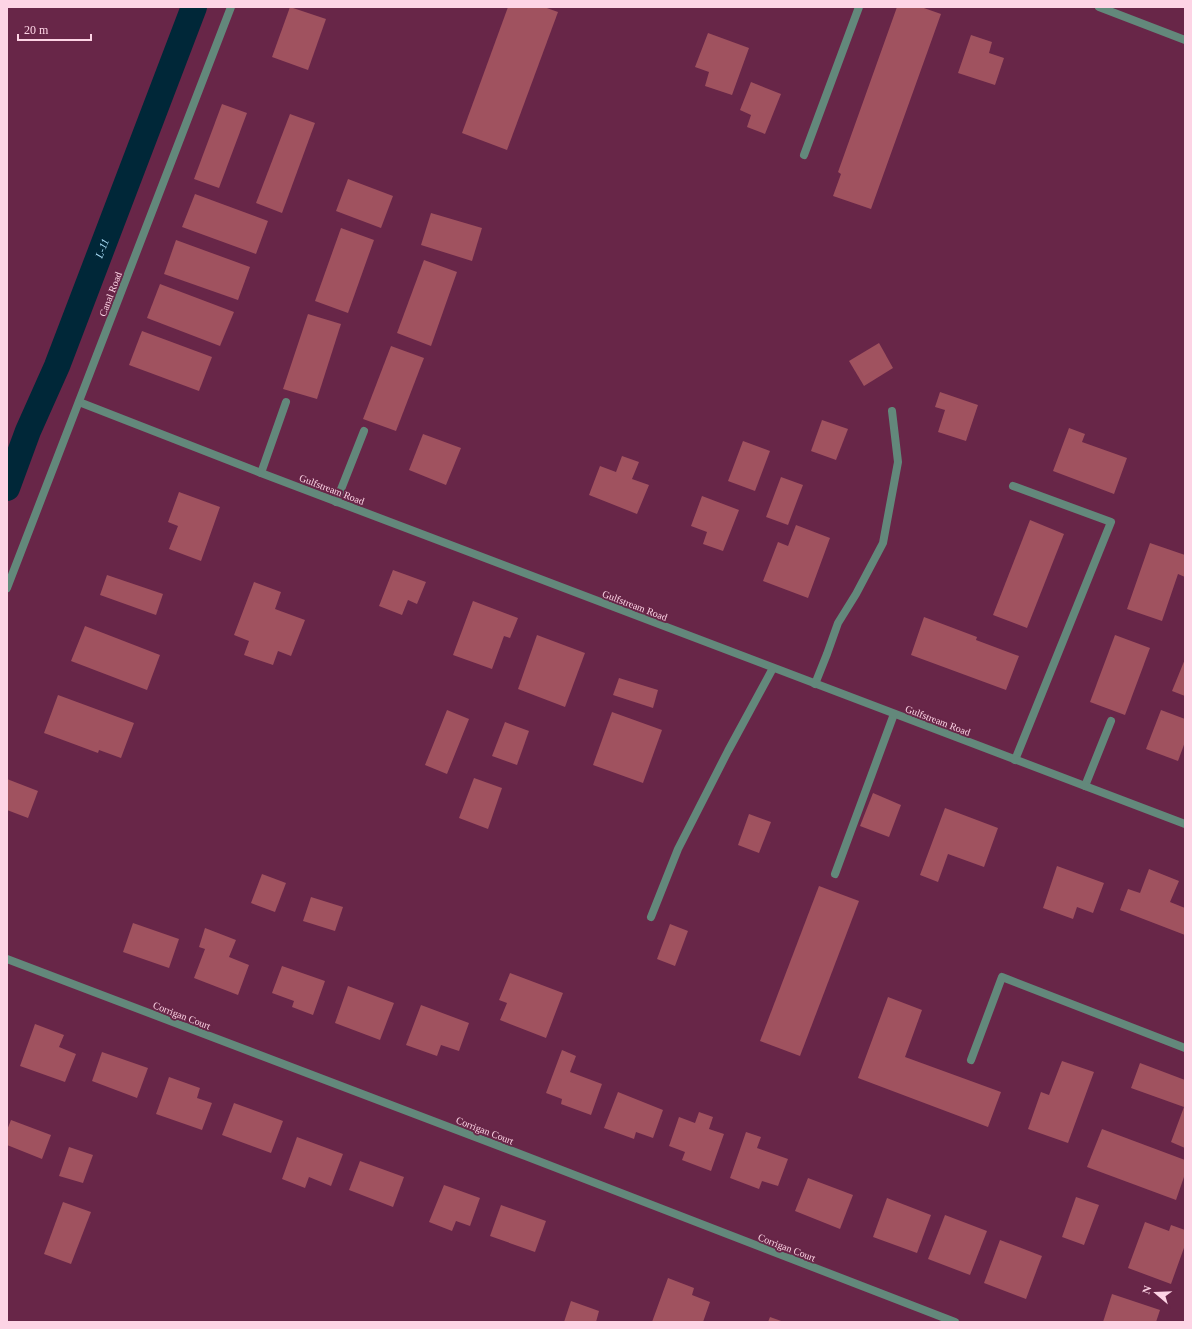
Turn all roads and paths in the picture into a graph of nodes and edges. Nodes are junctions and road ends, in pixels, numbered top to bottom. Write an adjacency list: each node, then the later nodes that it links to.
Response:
1 (231, 7): 6 (street, Canal Road)
2 (860, 7): 5 (street)
3 (1099, 7): 4 (street)
4 (1185, 40)
5 (804, 155)
6 (79, 402): 10 (street, Gulfstream Road); 13 (street, Canal Road)
7 (286, 402): 10 (street)
8 (892, 411): 15 (street)
9 (364, 431): 12 (street)
10 (261, 473): 12 (street, Gulfstream Road)
11 (1013, 486): 18 (street)
12 (336, 502): 14 (street, Gulfstream Road)
13 (7, 588)
14 (774, 668): 15 (street, Gulfstream Road); 22 (street)
15 (815, 684): 16 (street, Gulfstream Road)
16 (894, 714): 18 (street, Gulfstream Road); 21 (street)
17 (1110, 721): 19 (street)
18 (1015, 760): 19 (street, Gulfstream Road)
19 (1085, 786): 20 (street, Gulfstream Road)
20 (1185, 824)
21 (835, 874)
22 (651, 917)
23 (7, 959): 26 (street, Corrigan Court)
24 (1185, 1048): 25 (street)
25 (971, 1060)
26 (954, 1322)

